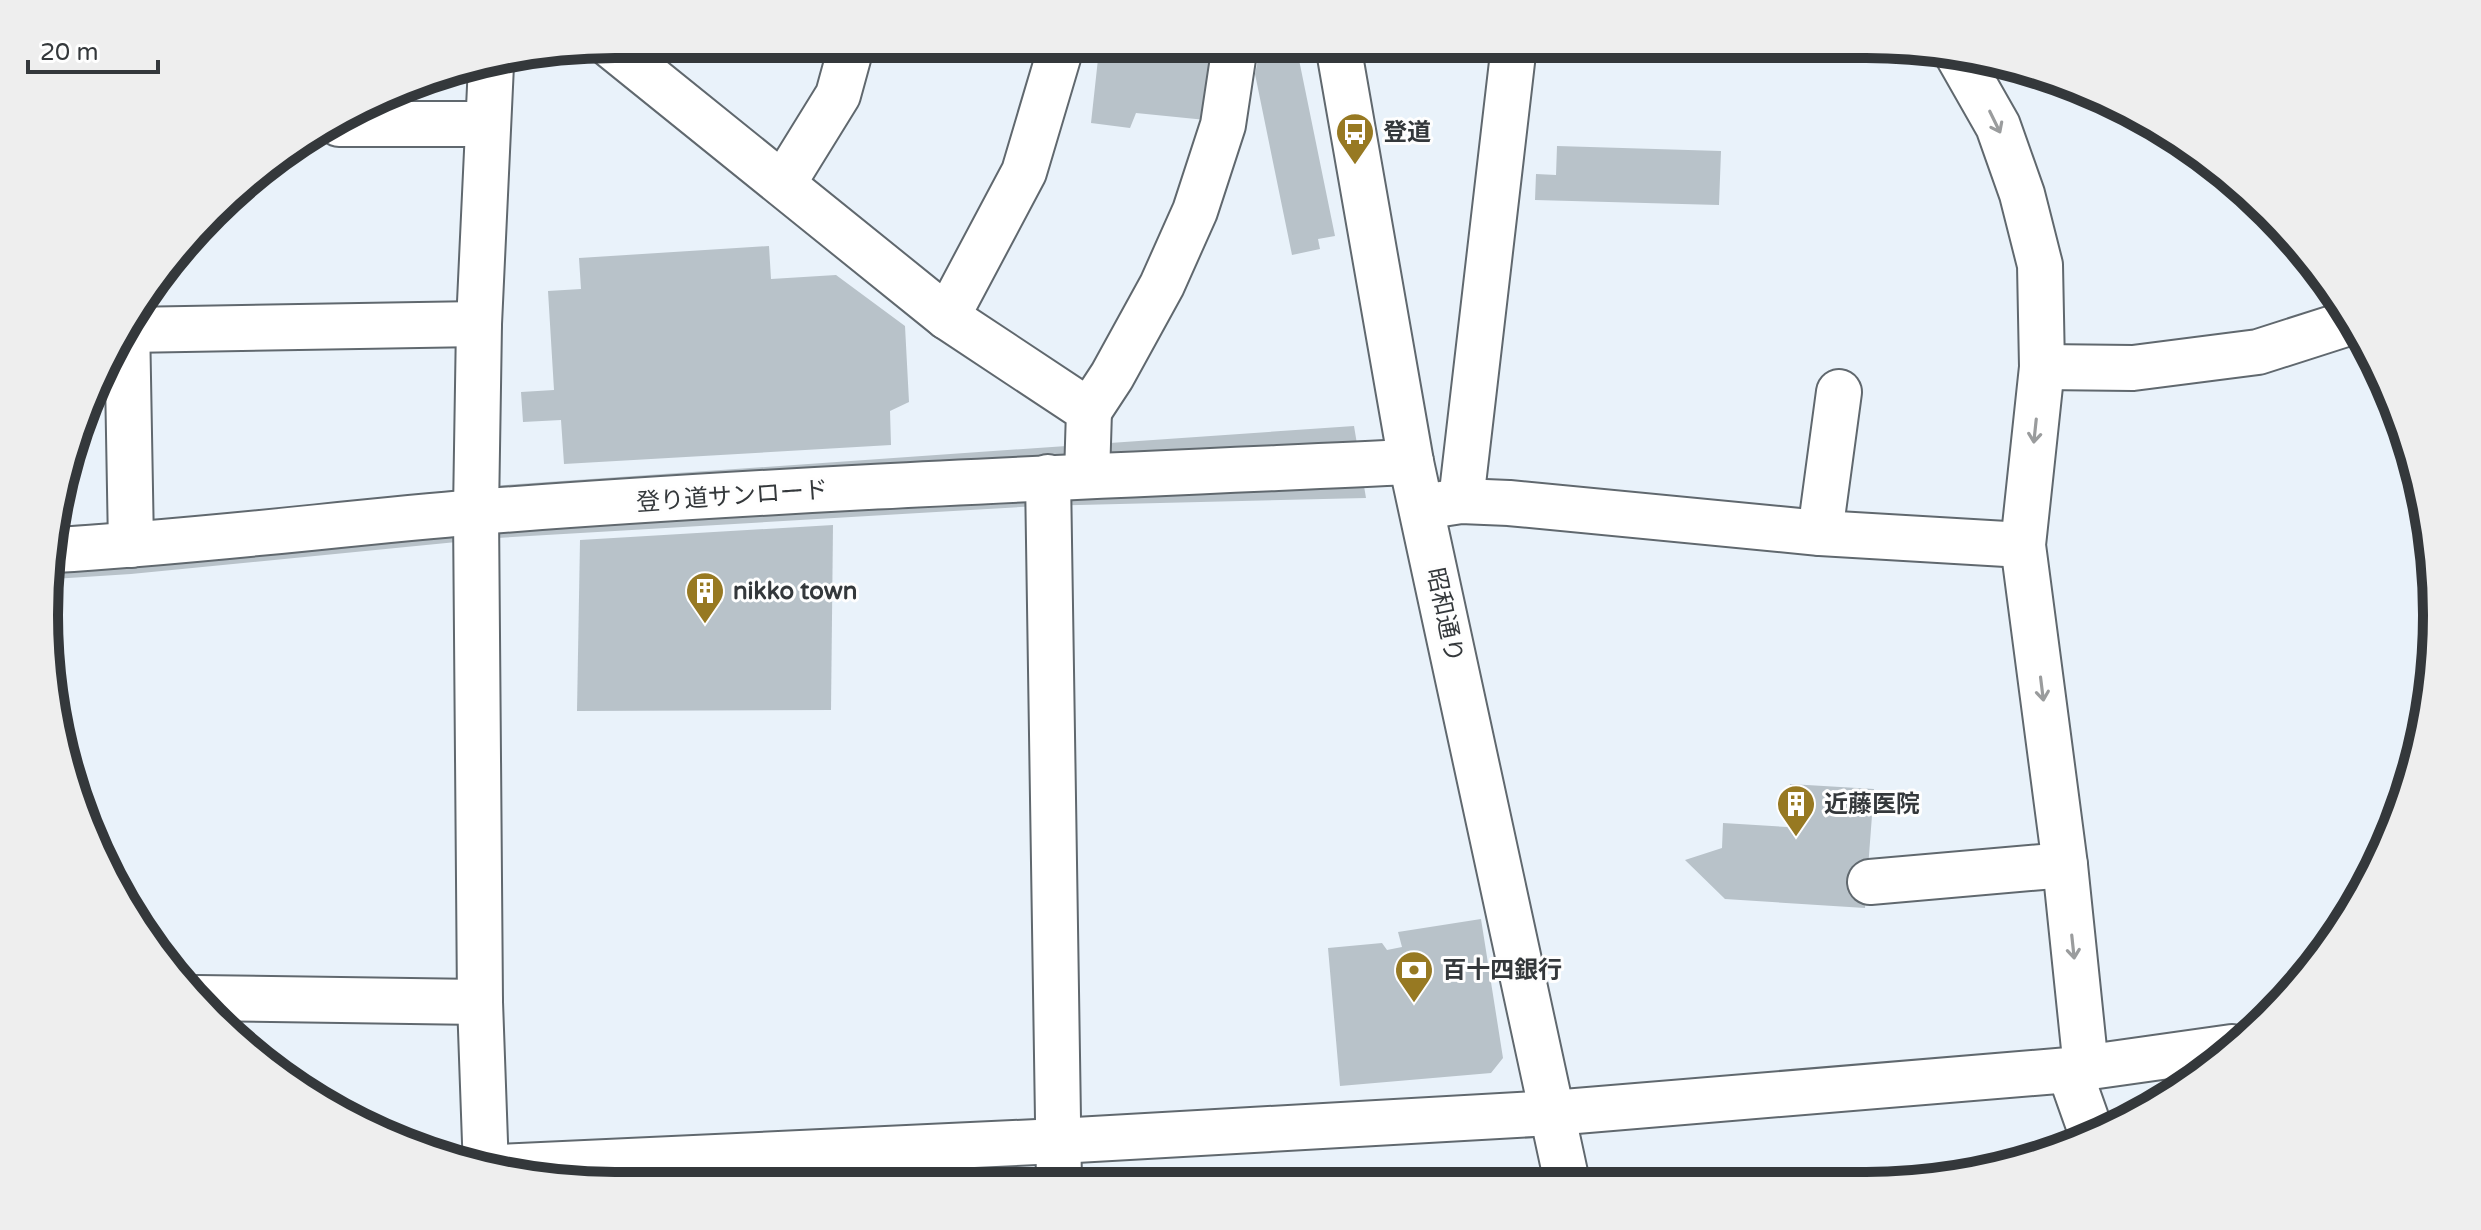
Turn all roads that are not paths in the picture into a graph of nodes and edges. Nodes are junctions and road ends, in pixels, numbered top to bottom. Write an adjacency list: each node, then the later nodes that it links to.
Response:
1 (626, 58): 11 (street)
2 (848, 58): 11 (street)
3 (1058, 58): 12 (street)
4 (1233, 58): 19 (street)
5 (1340, 58): 20 (street, 昭和通り)
6 (1512, 58): 22 (street)
7 (1965, 67): 17 (street, one-way to 17)
8 (490, 73): 10 (street)
9 (352, 124): 10 (street)
10 (487, 124): 13 (street)
11 (783, 184): 12 (street)
12 (947, 317): 19 (street)
13 (479, 324): 15 (street); 23 (street)
14 (2341, 325): 17 (street)
15 (139, 326)
16 (128, 345): 25 (street)
17 (2042, 367): 26 (street, one-way to 26)
18 (1839, 392): 24 (street)
19 (1089, 411): 21 (street)
20 (1411, 462): 21 (street, 登り道サンロード); 22 (street, 昭和通り)
21 (1068, 476): 23 (street, 登り道サンロード); 36 (street)
22 (1441, 504): 24 (street); 34 (street, 昭和通り)
23 (476, 512): 25 (street, 登り道サンロード); 31 (street)
24 (1820, 533): 26 (street)
25 (131, 545): 27 (street, 登り道サンロード)
26 (2023, 545): 28 (street, one-way to 28)
27 (62, 549)
28 (2065, 865): 29 (street); 33 (street, one-way to 33)
29 (1870, 882)
30 (211, 998): 31 (street)
31 (480, 1002): 37 (street)
32 (2214, 1050): 33 (street)
33 (2077, 1069): 34 (street); 35 (street)
34 (1552, 1113): 36 (street); 40 (street, 昭和通り)
35 (2090, 1125)
36 (1058, 1141): 38 (street); 39 (street)
37 (483, 1156)
38 (534, 1166)
39 (1059, 1172)
40 (1565, 1172)

